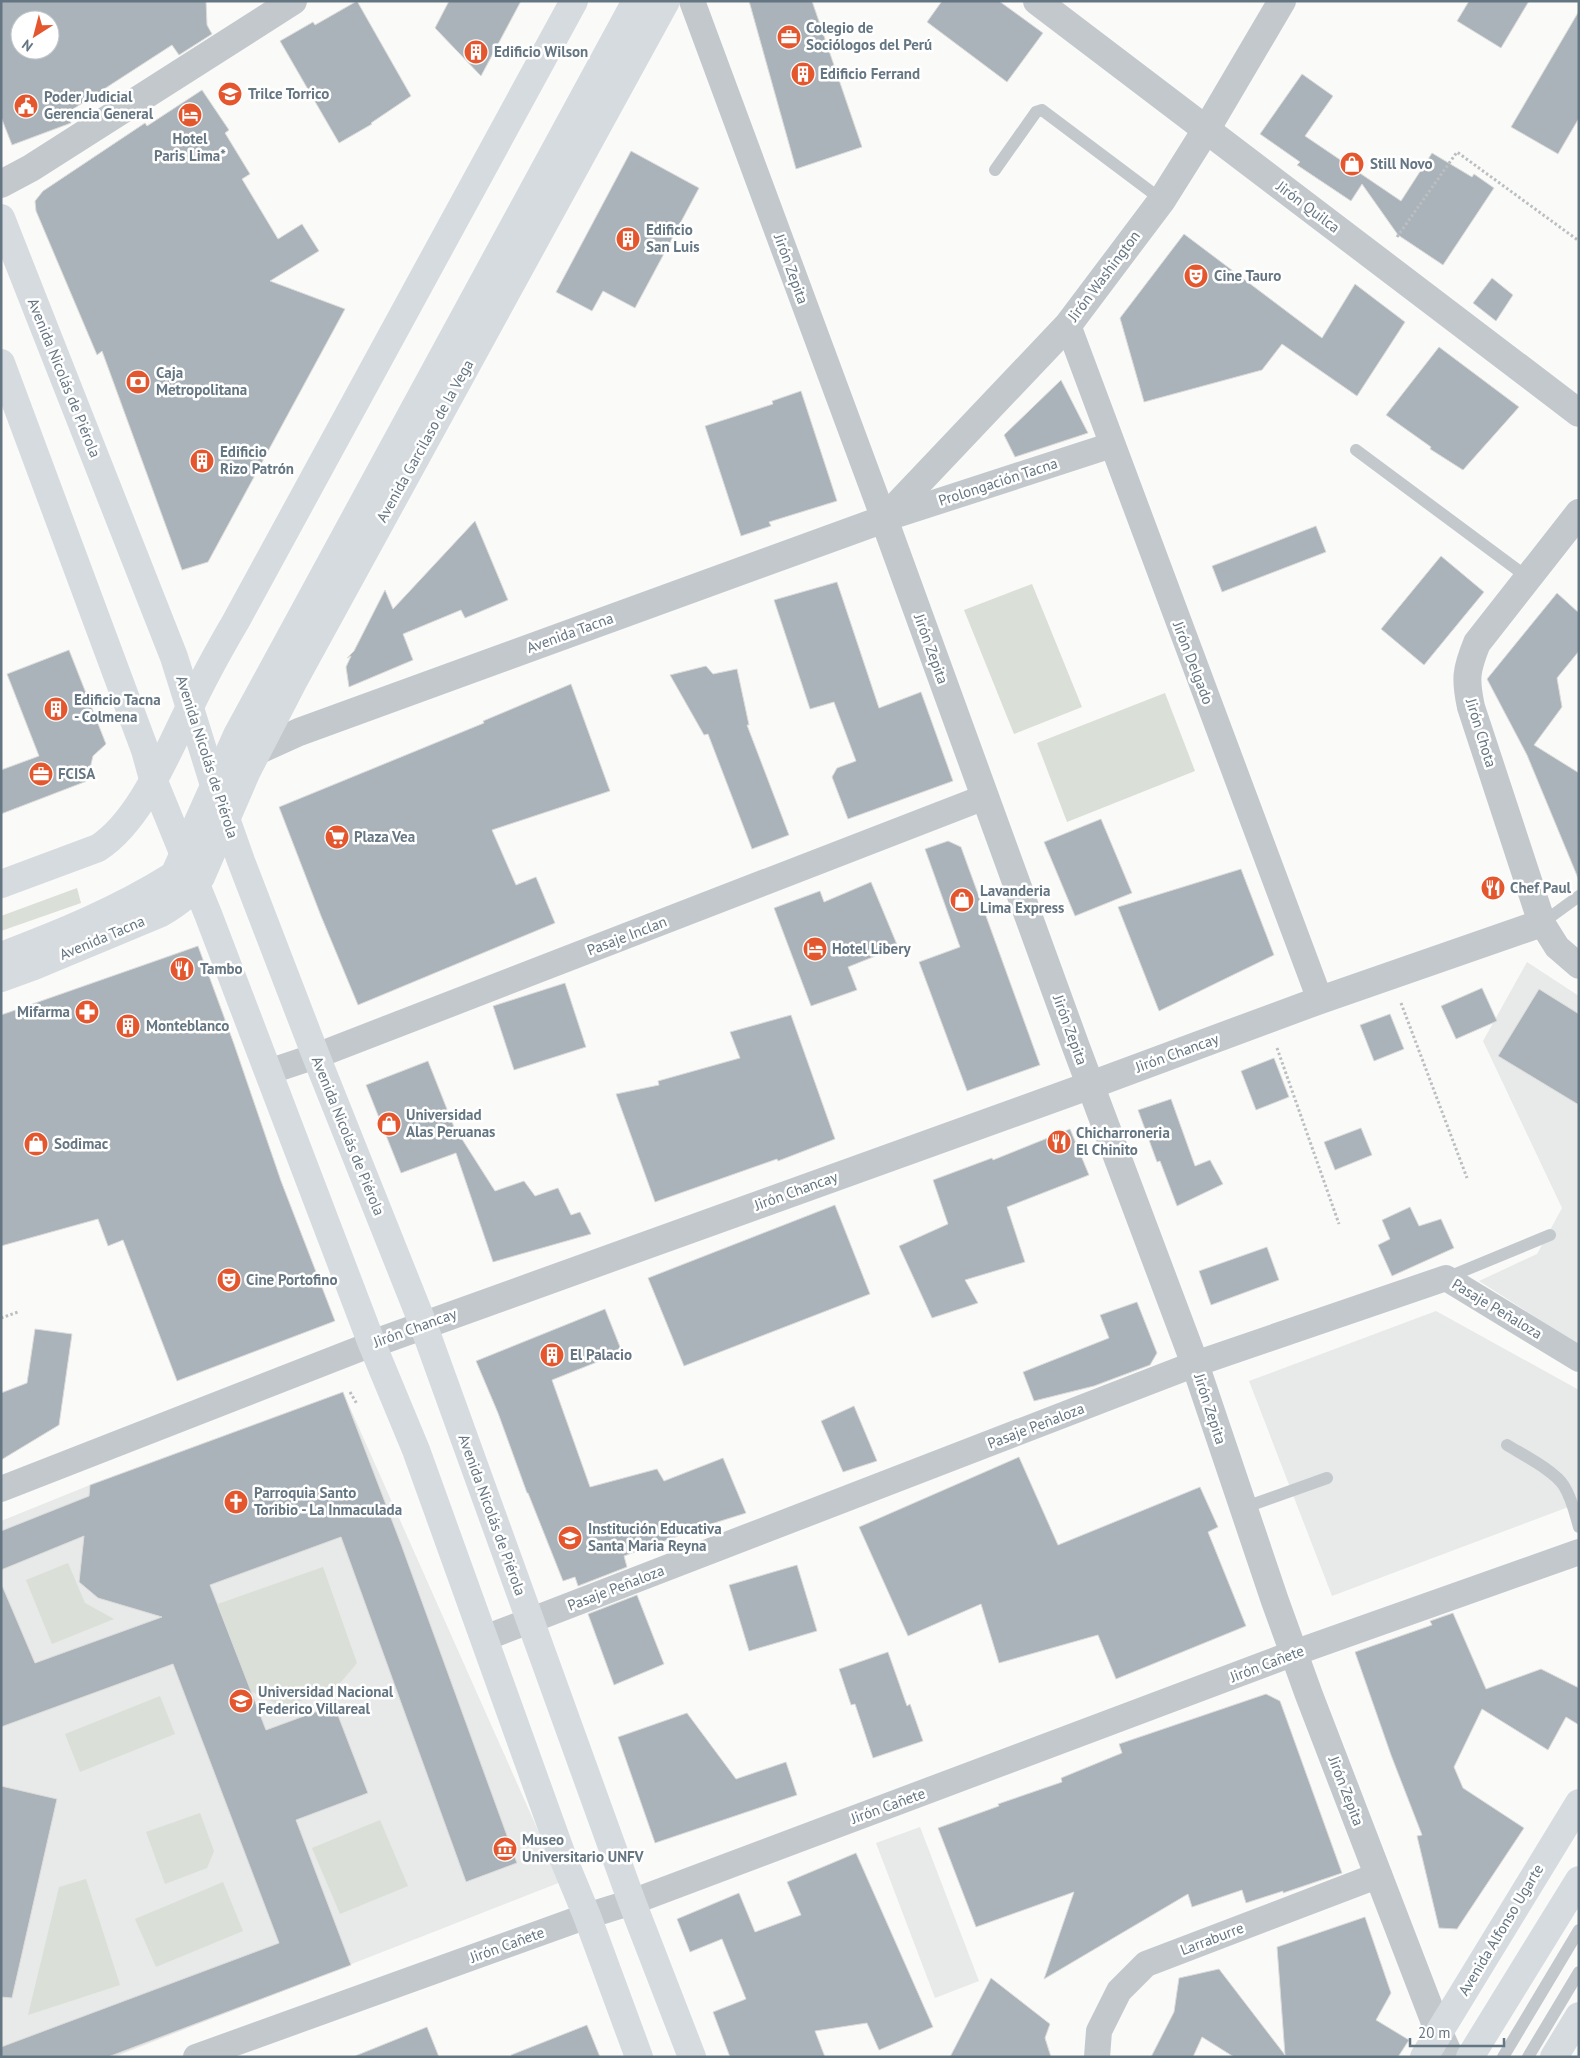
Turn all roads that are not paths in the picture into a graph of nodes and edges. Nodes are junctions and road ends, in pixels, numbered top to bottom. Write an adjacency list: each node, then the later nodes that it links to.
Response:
1 (293, 1): 10 (street)
2 (574, 1): 21 (main road)
3 (636, 1): 24 (main road, Avenida Garcilaso de la Vega)
4 (666, 1): 22 (main road, Avenida Garcilaso de la Vega)
5 (692, 1): 19 (street, Jirón Zepita)
6 (1037, 1): 8 (street, Jirón Quilca)
7 (1282, 1): 8 (street, Jirón Washington)
8 (1206, 130): 11 (street, Jirón Washington); 15 (street, Jirón Quilca)
9 (995, 170): 11 (lane)
10 (1, 184)
11 (1162, 200): 13 (street, Jirón Washington)
12 (1, 218): 21 (main road, Avenida Nicolás de Piérola)
13 (1068, 325): 16 (street, Jirón Delgado); 19 (street, Jirón Washington)
14 (1, 363): 23 (main road)
15 (1579, 413)
16 (1112, 445): 19 (street, Prolongación Tacna); 35 (street, Jirón Delgado)
17 (1356, 450): 20 (lane)
18 (1579, 513): 20 (street, Jirón Chota)
19 (884, 519): 22 (street, Avenida Tacna); 25 (street, Jirón Zepita)
20 (1527, 577): 31 (street, Jirón Chota)
21 (190, 706): 23 (main road); 24 (main road, Avenida Nicolás de Piérola)
22 (257, 751): 26 (main road, Avenida Garcilaso de la Vega)
23 (153, 780): 27 (main road); 28 (main road)
24 (214, 785): 26 (main road, Avenida Nicolás de Piérola); 27 (main road, Avenida Garcilaso de la Vega)
25 (985, 797): 36 (street, Pasaje Inclan); 38 (street, Jirón Zepita)
26 (226, 817): 29 (main road, Avenida Garcilaso de la Vega); 36 (main road, Avenida Nicolás de Piérola)
27 (183, 856): 29 (main road); 32 (main road, Avenida Tacna)
28 (1, 884)
29 (196, 886): 34 (main road, Avenida Tacna); 37 (main road)
30 (1579, 896): 31 (lane)
31 (1542, 923): 33 (street); 35 (street, Jirón Chancay)
32 (1, 956)
33 (1579, 966)
34 (1, 978)
35 (1320, 1000): 38 (street, Jirón Chancay)
36 (316, 1056): 37 (street, Pasaje Inclan); 41 (main road, Avenida Nicolás de Piérola)
37 (268, 1072): 42 (main road)
38 (1091, 1085): 41 (street, Jirón Chancay); 44 (street, Jirón Zepita)
39 (1550, 1235): 40 (lane)
40 (1446, 1278): 43 (street, Pasaje Peñaloza); 44 (street, Pasaje Peñaloza)
41 (424, 1324): 42 (street, Jirón Chancay); 51 (main road, Avenida Nicolás de Piérola)
42 (372, 1344): 47 (street, Jirón Chancay); 52 (main road)
43 (1579, 1359)
44 (1195, 1364): 48 (street, Jirón Zepita); 51 (street, Pasaje Peñaloza)
45 (1507, 1445): 49 (lane)
46 (1327, 1478): 48 (lane)
47 (1, 1489)
48 (1243, 1508): 53 (street, Jirón Zepita)
49 (1579, 1527)
50 (1579, 1552): 53 (street, Jirón Cañete)
51 (531, 1621): 52 (street, Pasaje Peñaloza); 57 (main road, Avenida Nicolás de Piérola)
52 (485, 1638): 58 (main road)
53 (1294, 1653): 55 (street, Jirón Zepita); 57 (street, Jirón Cañete)
54 (1579, 1803): 62 (main road, Avenida Alfonso Ugarte)
55 (1379, 1875): 62 (street, Jirón Zepita); 66 (street, Larraburre)
56 (1579, 1880): 69 (main road)
57 (632, 1902): 58 (street, Jirón Cañete); 65 (main road, Avenida Nicolás de Piérola)
58 (587, 1916): 63 (street, Jirón Cañete); 64 (main road)
59 (1579, 1930): 70 (lane)
60 (1579, 1972): 71 (lane)
61 (1579, 2016): 72 (main road)
62 (1438, 2033): 67 (main road, Avenida Alfonso Ugarte); 68 (street, Jirón Zepita)
63 (196, 2057)
64 (639, 2057)
65 (692, 2057)
66 (1097, 2057)
67 (1424, 2057)
68 (1450, 2057)
69 (1470, 2057)
70 (1503, 2057)
71 (1528, 2057)
72 (1554, 2057)

